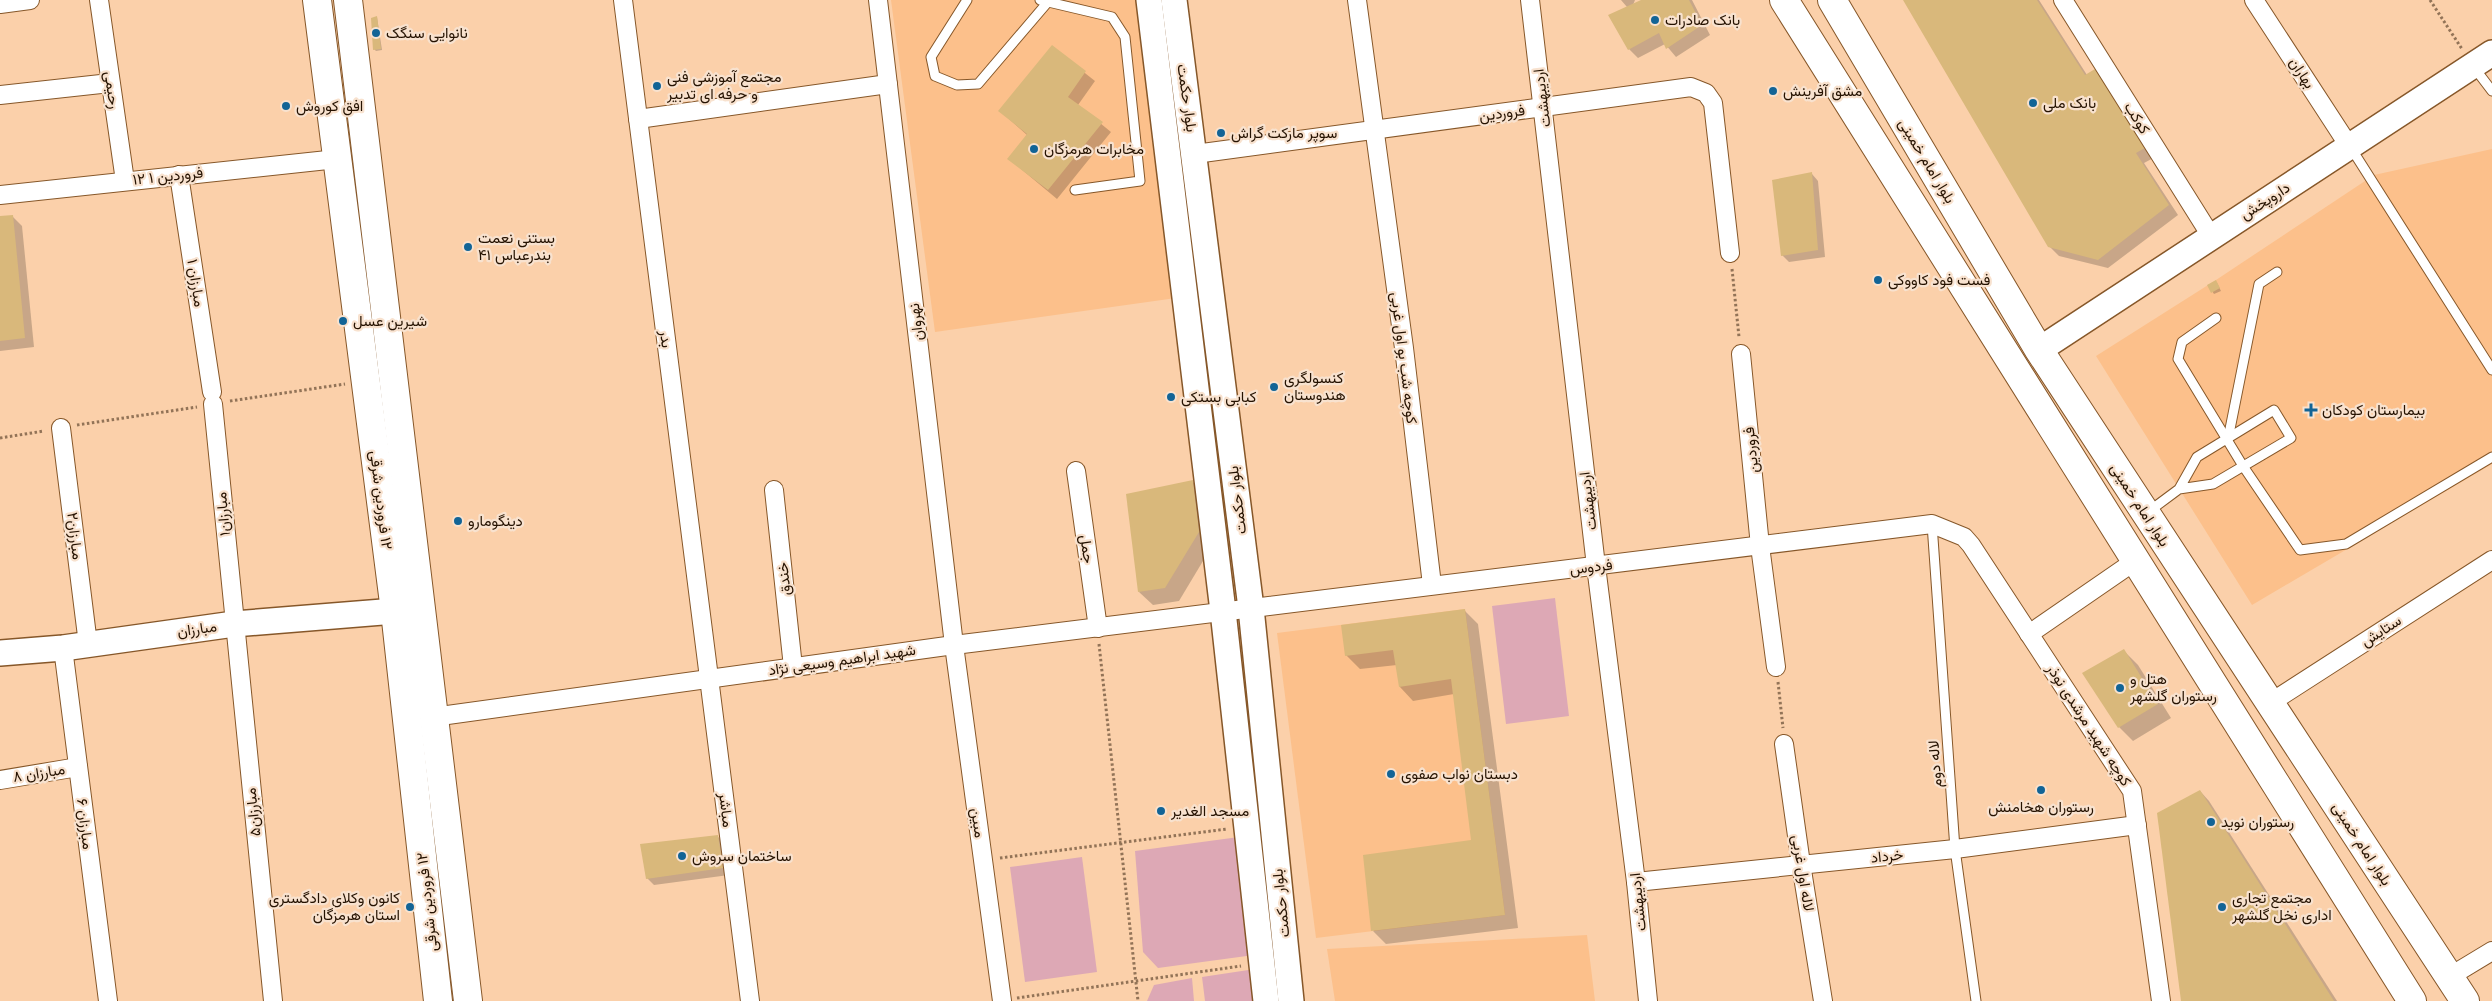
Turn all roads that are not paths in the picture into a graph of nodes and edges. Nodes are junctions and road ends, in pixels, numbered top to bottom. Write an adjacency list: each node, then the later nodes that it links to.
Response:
1 (30, 0): 17 (street)
2 (99, 0): 19 (street, رحیمی)
3 (317, 0): 28 (main road, ١٢ فروردین شرقی)
4 (348, 0): 69 (main road, ١٢ فروردین شرقی)
5 (623, 0): 24 (street, بدر)
6 (878, 0): 20 (street, نهروان)
7 (967, 0): 16 (lane)
8 (1149, 0): 57 (street, بلوار حکمت)
9 (1174, 0): 27 (street, بلوار حکمت)
10 (1357, 0): 25 (street, کوچه شب بو اول غربی)
11 (1530, 0): 23 (street, اردیبهشت)
12 (1784, 0): 52 (main road)
13 (1832, 0): 37 (main road, بلوار امام خمینی)
14 (2063, 0): 33 (street, کوکب)
15 (2254, 0): 26 (street, بهاران)
16 (1043, 2): 31 (lane)
17 (0, 4)
18 (2482, 60): 21 (lane); 26 (street, داروپخش)
19 (110, 83): 22 (street); 30 (street, رحیمی)
20 (888, 84): 24 (street); 62 (street, نهروان)
21 (2492, 91)
22 (0, 95)
23 (1543, 106): 25 (street, فروردین); 34 (street, فروردین); 53 (street, اردیبهشت)
24 (638, 119): 67 (street, بدر)
25 (1374, 132): 27 (street, فروردین); 54 (street, کوچه شب بو اول غربی)
26 (2349, 146): 33 (street, داروپخش); 39 (lane)
27 (1195, 154): 55 (street, بلوار حکمت)
28 (336, 159): 29 (street, ۱۲ فروردین ۱); 56 (main road, ١٢ فروردین شرقی)
29 (179, 175): 30 (street, ۱۲ فروردین ۱); 40 (street, مبارزان ۱)
30 (125, 181): 32 (street, ۱۲ فروردین ۱)
31 (1075, 190)
32 (0, 195)
33 (2211, 236): 37 (street, داروپخش)
34 (1730, 253)
35 (2277, 272): 42 (lane)
36 (2216, 318): 42 (lane)
37 (2039, 350): 48 (main road, بلوار امام خمینی)
38 (1741, 354): 50 (street, فروردین)
39 (2492, 370)
40 (213, 398): 58 (street, مبارزان۱)
41 (61, 428): 61 (street, مبارزان۲)
42 (2228, 439): 44 (lane); 44 (lane); 46 (lane)
43 (2492, 457): 44 (lane)
44 (2243, 466): 46 (lane)
45 (1076, 471): 59 (street, جمل)
46 (2180, 489): 48 (lane)
47 (774, 490): 65 (street, خندق)
48 (2146, 514): 68 (main road, بلوار امام خمینی)
49 (1932, 524): 50 (street, فردوس); 60 (street, کوچه شهید مرشدی نوذر); 74 (lane, لاله دوم)
50 (1760, 546): 53 (street, فردوس); 66 (street)
51 (2492, 560): 68 (street, ستایش)
52 (2135, 561): 60 (street); 91 (main road)
53 (1596, 566): 54 (street, فردوس); 76 (street, اردیبهشت)
54 (1432, 586): 55 (street, فردوس)
55 (1250, 608): 57 (street, شهید ابراهیم وسیعی نژاد); 86 (street, بلوار حکمت)
56 (395, 611): 58 (street, مبارزان); 81 (main road, ١٢ فروردین شرقی)
57 (1223, 611): 59 (street, شهید ابراهیم وسیعی نژاد); 85 (street, بلوار حکمت)
58 (234, 624): 61 (street, مبارزان); 80 (street, مبارزان۵)
59 (1098, 628): 62 (street, شهید ابراهیم وسیعی نژاد)
60 (2029, 634): 73 (street, کوچه شهید مرشدی نوذر)
61 (88, 644): 63 (street, مبارزان)
62 (954, 645): 65 (street, شهید ابراهیم وسیعی نژاد); 84 (street, مبین)
63 (63, 648): 64 (street, مبارزان); 71 (street, مبارزان ۶)
64 (0, 653)
65 (793, 667): 67 (street, شهید ابراهیم وسیعی نژاد)
66 (1776, 667)
67 (710, 678): 69 (street, شهید ابراهیم وسیعی نژاد); 83 (street, مباشر)
68 (2270, 703): 78 (main road, بلوار امام خمینی)
69 (433, 717): 82 (main road, ١٢ فروردین شرقی)
70 (1784, 744): 75 (street, لاله اول غربی)
71 (78, 767): 72 (street, مبارزان ۸); 79 (street, مبارزان ۶)
72 (0, 780)
73 (2137, 825): 74 (street, خرداد); 90 (street, کوچه شهید مرشدی نوذر)
74 (1955, 849): 75 (street, خرداد); 89 (lane, لاله دوم)
75 (1801, 864): 76 (street, خرداد); 88 (street, لاله اول غربی)
76 (1636, 882): 87 (street, اردیبهشت)
77 (2492, 951): 78 (street)
78 (2449, 977): 92 (main road, بلوار امام خمینی)
79 (108, 1001)
80 (272, 1001)
81 (438, 1001)
82 (468, 1001)
83 (750, 1001)
84 (1002, 1001)
85 (1266, 1001)
86 (1291, 1001)
87 (1648, 1001)
88 (1823, 1001)
89 (1976, 1001)
90 (2161, 1001)
91 (2412, 1001)
92 (2464, 1001)

